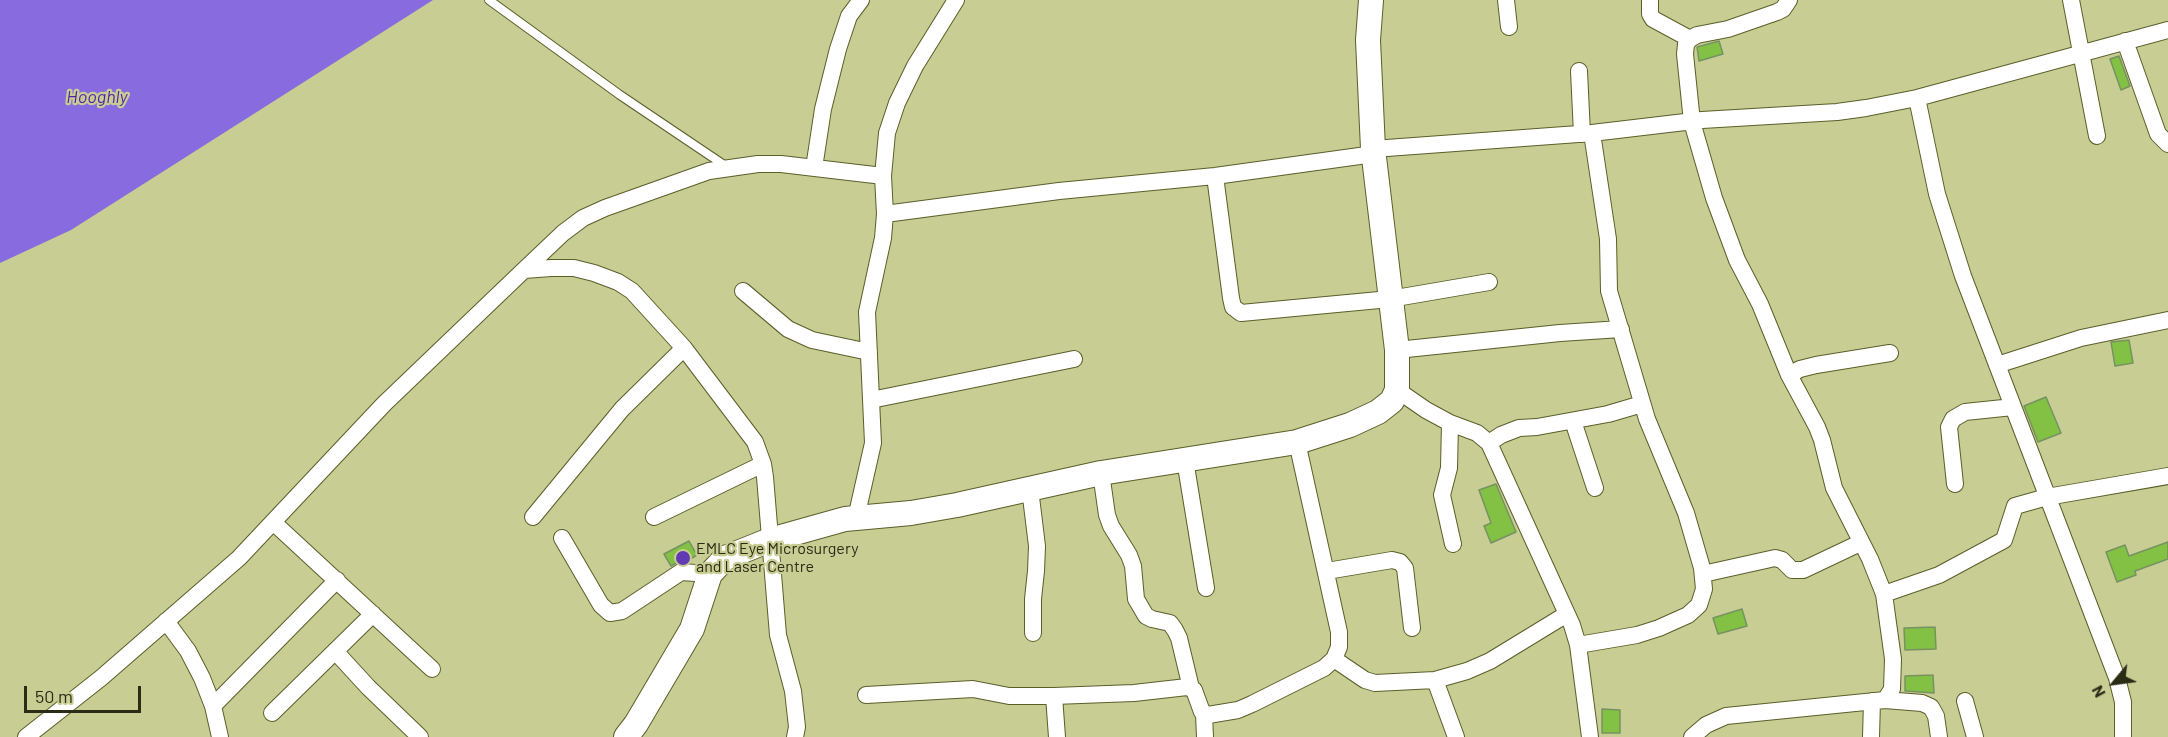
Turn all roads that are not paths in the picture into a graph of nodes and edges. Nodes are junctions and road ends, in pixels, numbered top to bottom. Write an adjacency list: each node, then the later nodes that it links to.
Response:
1 (489, 0): 21 (lane)
2 (861, 0): 22 (street)
3 (956, 0): 23 (street)
4 (1371, 0): 20 (main road)
5 (1506, 0): 9 (street)
6 (1650, 0): 11 (street)
7 (1789, 0): 11 (street)
8 (2070, 0): 13 (street)
9 (1509, 27)
10 (2168, 30): 12 (street)
11 (1690, 39): 16 (street)
12 (2125, 40): 13 (street); 19 (street)
13 (2080, 52): 15 (street); 18 (street)
14 (1579, 71): 17 (street)
15 (1917, 98): 16 (street); 37 (street)
16 (1692, 122): 17 (street); 38 (street)
17 (1587, 133): 20 (street); 31 (street)
18 (2097, 136)
19 (2168, 144)
20 (1373, 152): 24 (street); 29 (main road)
21 (728, 167): 22 (street); 26 (street)
22 (814, 168): 23 (street)
23 (883, 176): 25 (street)
24 (1215, 176): 25 (street); 29 (street)
25 (885, 214): 34 (street)
26 (524, 270): 32 (street); 58 (street)
27 (1489, 282): 29 (street)
28 (743, 291): 34 (street)
29 (1390, 300): 33 (main road)
30 (2168, 320): 37 (street)
31 (1621, 329): 33 (street); 41 (street)
32 (684, 348): 48 (street); 55 (street)
33 (1397, 350): 39 (main road)
34 (868, 352): 40 (street)
35 (1890, 352): 38 (street)
36 (1074, 359): 40 (street)
37 (1996, 365): 42 (street)
38 (1789, 375): 61 (street)
39 (1397, 390): 44 (street); 45 (main road)
40 (871, 400): 57 (street)
41 (1642, 404): 43 (street); 65 (street)
42 (2013, 407): 51 (street); 54 (street)
43 (1573, 421): 46 (street); 52 (street)
44 (1450, 423): 46 (street); 62 (street)
45 (1297, 442): 47 (main road); 63 (street)
46 (1489, 443): 70 (street)
47 (1185, 460): 49 (main road); 67 (street)
48 (763, 464): 56 (street); 60 (street)
49 (1101, 473): 53 (main road); 79 (street)
50 (2168, 476): 54 (street)
51 (1955, 484)
52 (1595, 488)
53 (1030, 489): 57 (main road); 73 (street)
54 (2047, 497): 68 (street); 100 (street)
55 (533, 517)
56 (654, 517)
57 (856, 518): 60 (main road)
58 (273, 522): 66 (street); 71 (street)
59 (562, 538): 64 (street)
60 (770, 540): 64 (main road); 91 (street)
61 (1860, 543): 65 (street); 68 (street)
62 (1454, 544)
63 (1326, 571): 72 (street); 76 (street)
64 (710, 574): 90 (main road)
65 (1703, 574): 74 (street)
66 (337, 580): 69 (street); 84 (street)
67 (1206, 588)
68 (1884, 594): 82 (street)
69 (373, 614): 75 (street); 77 (street)
70 (1568, 614): 74 (street); 78 (street)
71 (166, 621): 84 (street); 87 (street)
72 (1412, 628)
73 (1033, 633)
74 (1578, 645): 95 (street)
75 (335, 651): 85 (street); 89 (street)
76 (1334, 659): 78 (street); 86 (street)
77 (432, 669)
78 (1435, 680): 94 (street)
79 (1191, 688): 81 (street); 86 (street)
80 (866, 695): 81 (street)
81 (1054, 696): 92 (street)
82 (1879, 700): 96 (street); 97 (street); 98 (street)
83 (1965, 701): 99 (street)
84 (213, 706): 88 (street)
85 (272, 713)
86 (1204, 714): 93 (street)
87 (26, 737)
88 (220, 737)
89 (420, 737)
90 (626, 737)
91 (795, 737)
92 (1057, 737)
93 (1205, 737)
94 (1455, 737)
95 (1590, 737)
96 (1692, 737)
97 (1871, 737)
98 (1939, 737)
99 (1975, 737)
100 (2123, 737)

